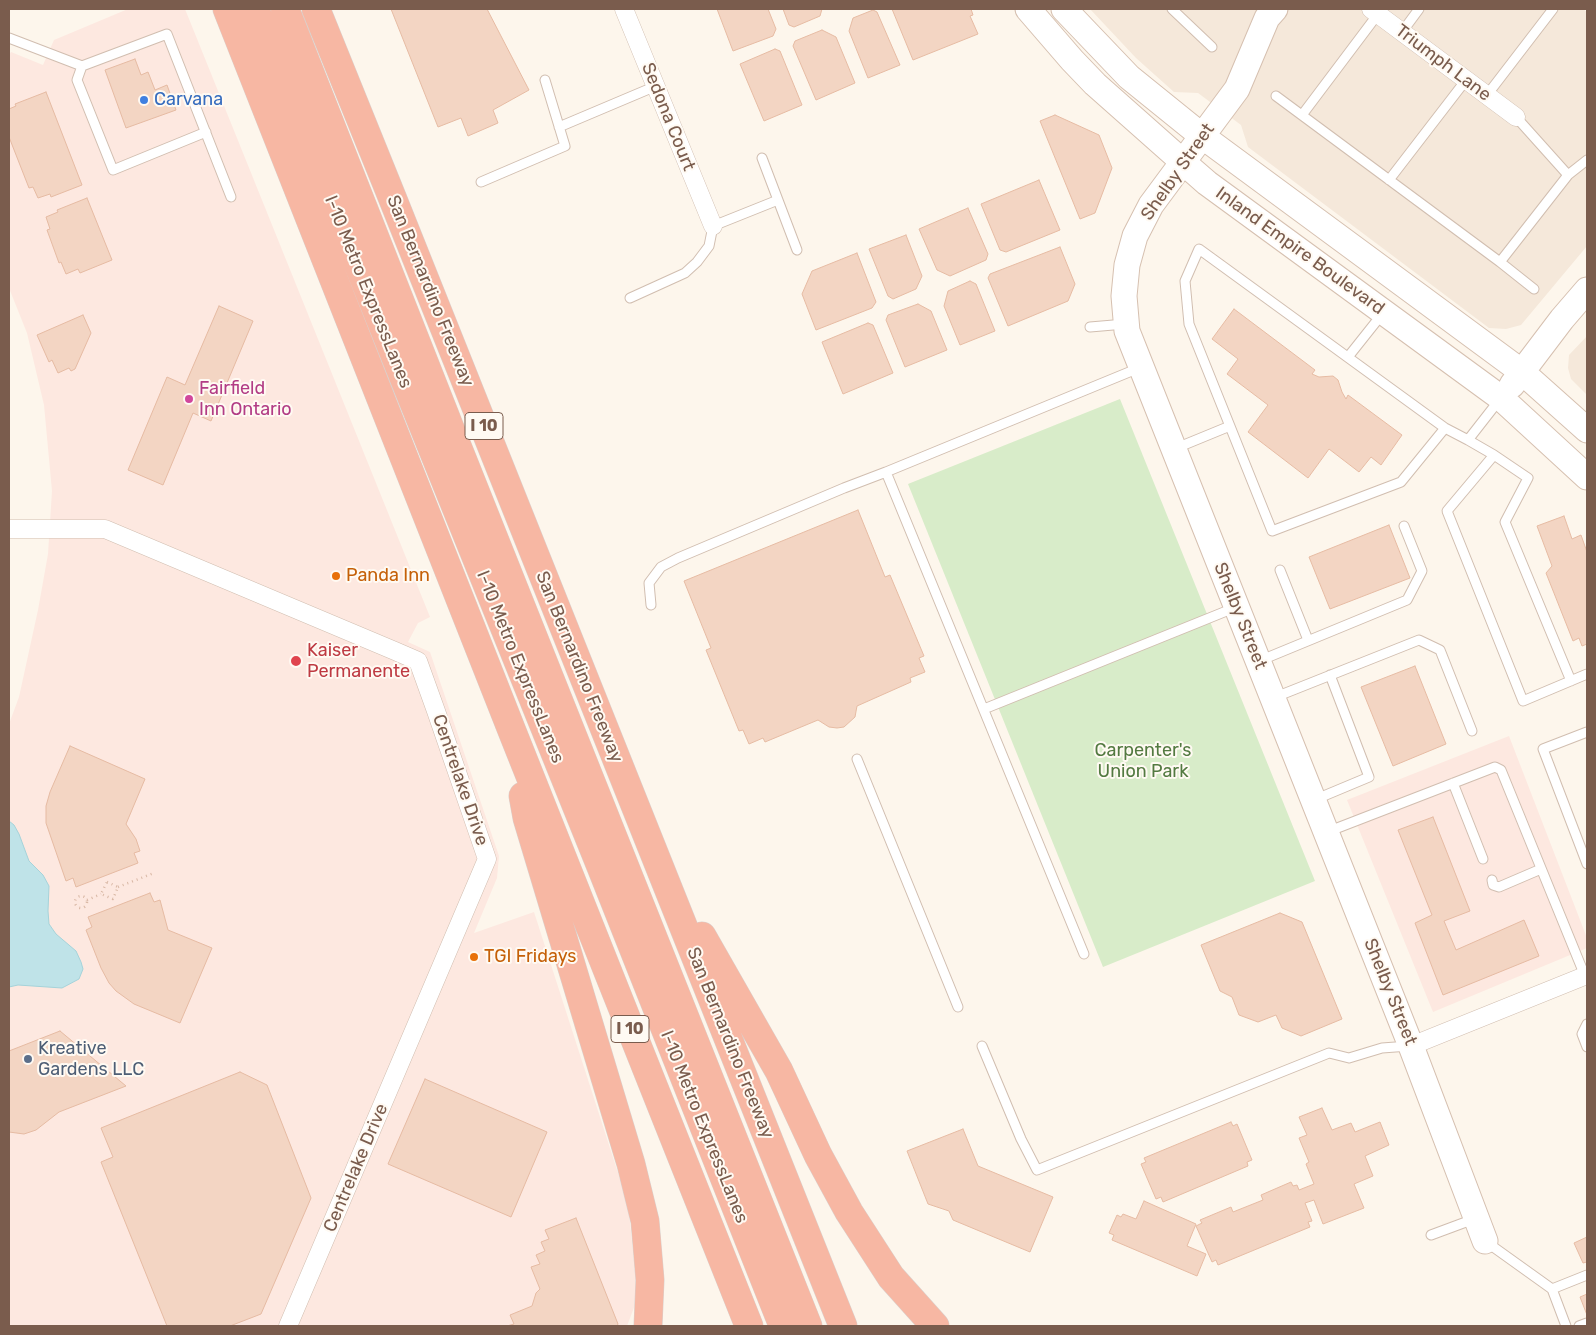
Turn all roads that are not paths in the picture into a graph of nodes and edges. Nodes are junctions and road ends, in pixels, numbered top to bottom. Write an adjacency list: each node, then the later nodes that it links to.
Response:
1 (227, 9): 68 (highway, I 10)
2 (255, 9): 97 (highway, I-10 Metro ExpressLanes)
3 (285, 9): 98 (highway, I-10 Metro ExpressLanes)
4 (316, 9): 76 (highway, San Bernardino Freeway / I 10)
5 (624, 9): 19 (street, Sedona Court)
6 (1028, 9): 29 (street, Inland Empire Boulevard)
7 (1064, 9): 26 (street, Inland Empire Boulevard)
8 (1174, 9): 15 (lane)
9 (1275, 9): 26 (street, Shelby Street)
10 (1418, 9): 13 (lane)
11 (1553, 9): 20 (lane)
12 (1374, 11): 13 (street, Triumph Lane); 22 (lane)
13 (1402, 32): 18 (street, Triumph Lane)
14 (9, 38): 16 (lane)
15 (1212, 47)
16 (82, 66): 25 (lane); 25 (lane)
17 (545, 80): 24 (lane)
18 (1466, 80): 20 (street, Triumph Lane); 31 (lane)
19 (656, 86): 24 (lane); 35 (street, Sedona Court)
20 (1486, 95): 23 (street, Triumph Lane)
21 (1276, 96): 22 (lane)
22 (1302, 115): 31 (lane)
23 (1516, 117): 30 (lane)
24 (559, 127): 32 (lane)
25 (206, 132): 33 (lane)
26 (1202, 136): 29 (street, Shelby Street); 46 (street, Inland Empire Boulevard)
27 (762, 158): 34 (lane)
28 (1587, 160): 30 (lane)
29 (1183, 162): 41 (street, Inland Empire Boulevard); 42 (street, Shelby Street)
30 (1568, 175): 37 (lane)
31 (1389, 180): 37 (lane)
32 (481, 182)
33 (232, 197)
34 (778, 200): 35 (lane); 36 (lane)
35 (713, 226): 40 (lane)
36 (797, 250)
37 (1500, 262): 38 (lane)
38 (1534, 289)
39 (1587, 290): 46 (street)
40 (630, 298)
41 (1383, 312): 44 (lane); 47 (street, Inland Empire Boulevard)
42 (1126, 324): 43 (lane); 45 (street, Shelby Street)
43 (1090, 327)
44 (1348, 357): 48 (lane); 49 (lane)
45 (1141, 366): 52 (street, Shelby Street); 54 (lane)
46 (1522, 372): 47 (street); 50 (street, Inland Empire Boulevard)
47 (1500, 398): 51 (lane); 55 (street, Inland Empire Boulevard)
48 (1230, 426): 49 (lane); 52 (lane)
49 (1445, 428): 51 (lane)
50 (1587, 430)
51 (1468, 440): 53 (lane)
52 (1174, 449): 60 (street, Shelby Street)
53 (1494, 455): 65 (lane); 65 (lane)
54 (886, 472): 59 (lane); 67 (lane)
55 (1587, 478)
56 (1404, 526): 61 (lane)
57 (9, 529): 94 (street, Centrelake Drive)
58 (1280, 570): 61 (lane)
59 (651, 605)
60 (1237, 607): 62 (street, Shelby Street); 67 (lane)
61 (1308, 640): 62 (lane)
62 (1259, 662): 66 (street, Shelby Street)
63 (1587, 674): 65 (lane)
64 (1330, 675): 66 (lane); 69 (lane); 73 (lane)
65 (1571, 681)
66 (1273, 698): 73 (street, Shelby Street)
67 (984, 709): 81 (lane)
68 (512, 731): 95 (highway); 96 (highway, I 10)
69 (1472, 732)
70 (1586, 735): 75 (lane)
71 (857, 759): 83 (lane)
72 (1453, 783): 74 (lane); 77 (lane); 79 (lane)
73 (1313, 800): 74 (street, Shelby Street)
74 (1326, 832): 86 (street, Shelby Street)
75 (1583, 840): 78 (lane)
76 (650, 844): 99 (highway, San Bernardino Freeway / I 10); 100 (highway)
77 (1483, 859)
78 (1587, 864)
79 (1541, 869): 80 (lane); 82 (lane)
80 (1492, 880)
81 (1084, 954)
82 (1586, 976): 86 (street)
83 (958, 1007)
84 (1587, 1024): 87 (lane)
85 (982, 1046): 86 (lane)
86 (1411, 1046): 88 (street, Shelby Street)
87 (1587, 1047)
88 (1476, 1218): 89 (lane); 90 (street, Shelby Street)
89 (1431, 1235)
90 (1485, 1241): 92 (lane)
91 (1587, 1275): 92 (lane)
92 (1552, 1289): 101 (lane)
93 (1587, 1323): 102 (lane)
94 (288, 1326)
95 (648, 1326)
96 (749, 1326)
97 (783, 1326)
98 (808, 1326)
99 (842, 1326)
100 (935, 1326)
101 (1566, 1326)
102 (1579, 1326)

